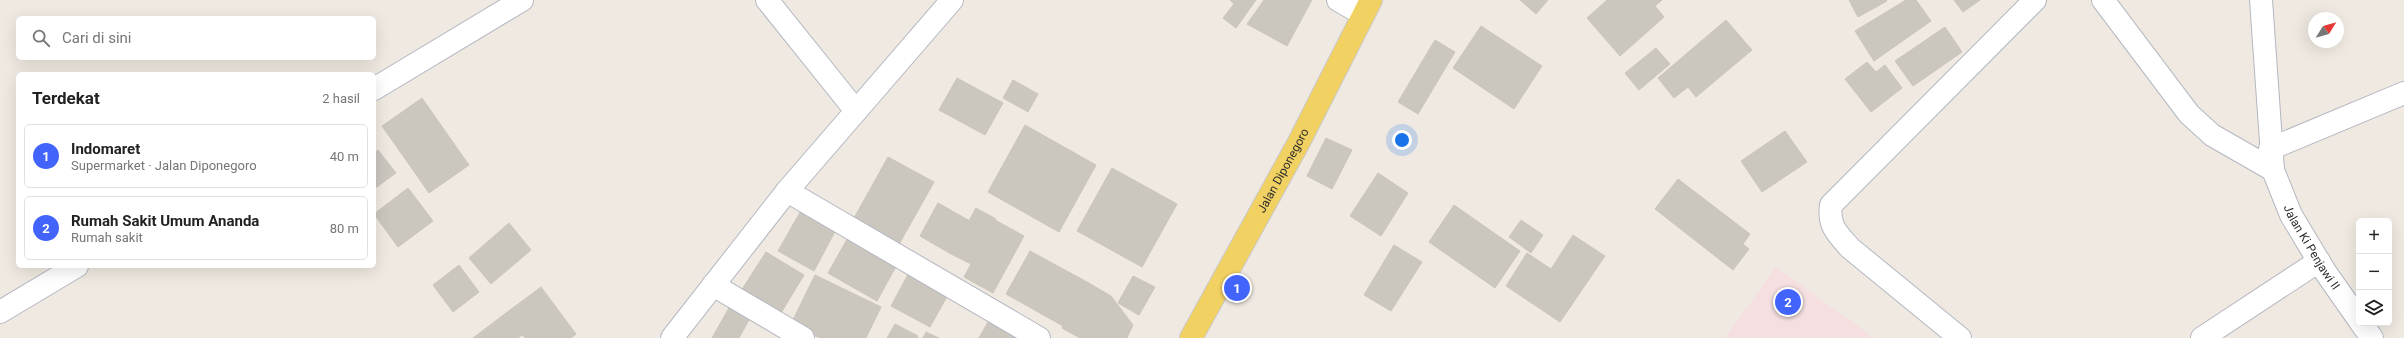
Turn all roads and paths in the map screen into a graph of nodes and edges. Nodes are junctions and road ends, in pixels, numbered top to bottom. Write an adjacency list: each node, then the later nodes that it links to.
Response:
1 (522, 0): 9 (street)
2 (767, 0): 11 (street)
3 (952, 0): 11 (street)
4 (1338, 0): 8 (street)
5 (2035, 0): 24 (street)
6 (2103, 0): 12 (street)
7 (2261, 0): 12 (street, Jalan Ki Penjawi II)
8 (1366, 7): 20 (main road, Jalan Diponegoro)
9 (376, 87)
10 (2404, 93): 12 (street)
11 (856, 111): 13 (street)
12 (2271, 160): 14 (street, Jalan Ki Penjawi II)
13 (787, 190): 16 (street); 23 (street)
14 (2319, 261): 18 (street, Jalan Ki Penjawi II); 25 (street)
15 (74, 268): 17 (street)
16 (713, 285): 21 (street); 22 (street)
17 (0, 312)
18 (2356, 316)
19 (2363, 326): 26 (street)
20 (1195, 336)
21 (672, 338)
22 (803, 338)
23 (1039, 338)
24 (1960, 338)
25 (2202, 338)
26 (2372, 338)

